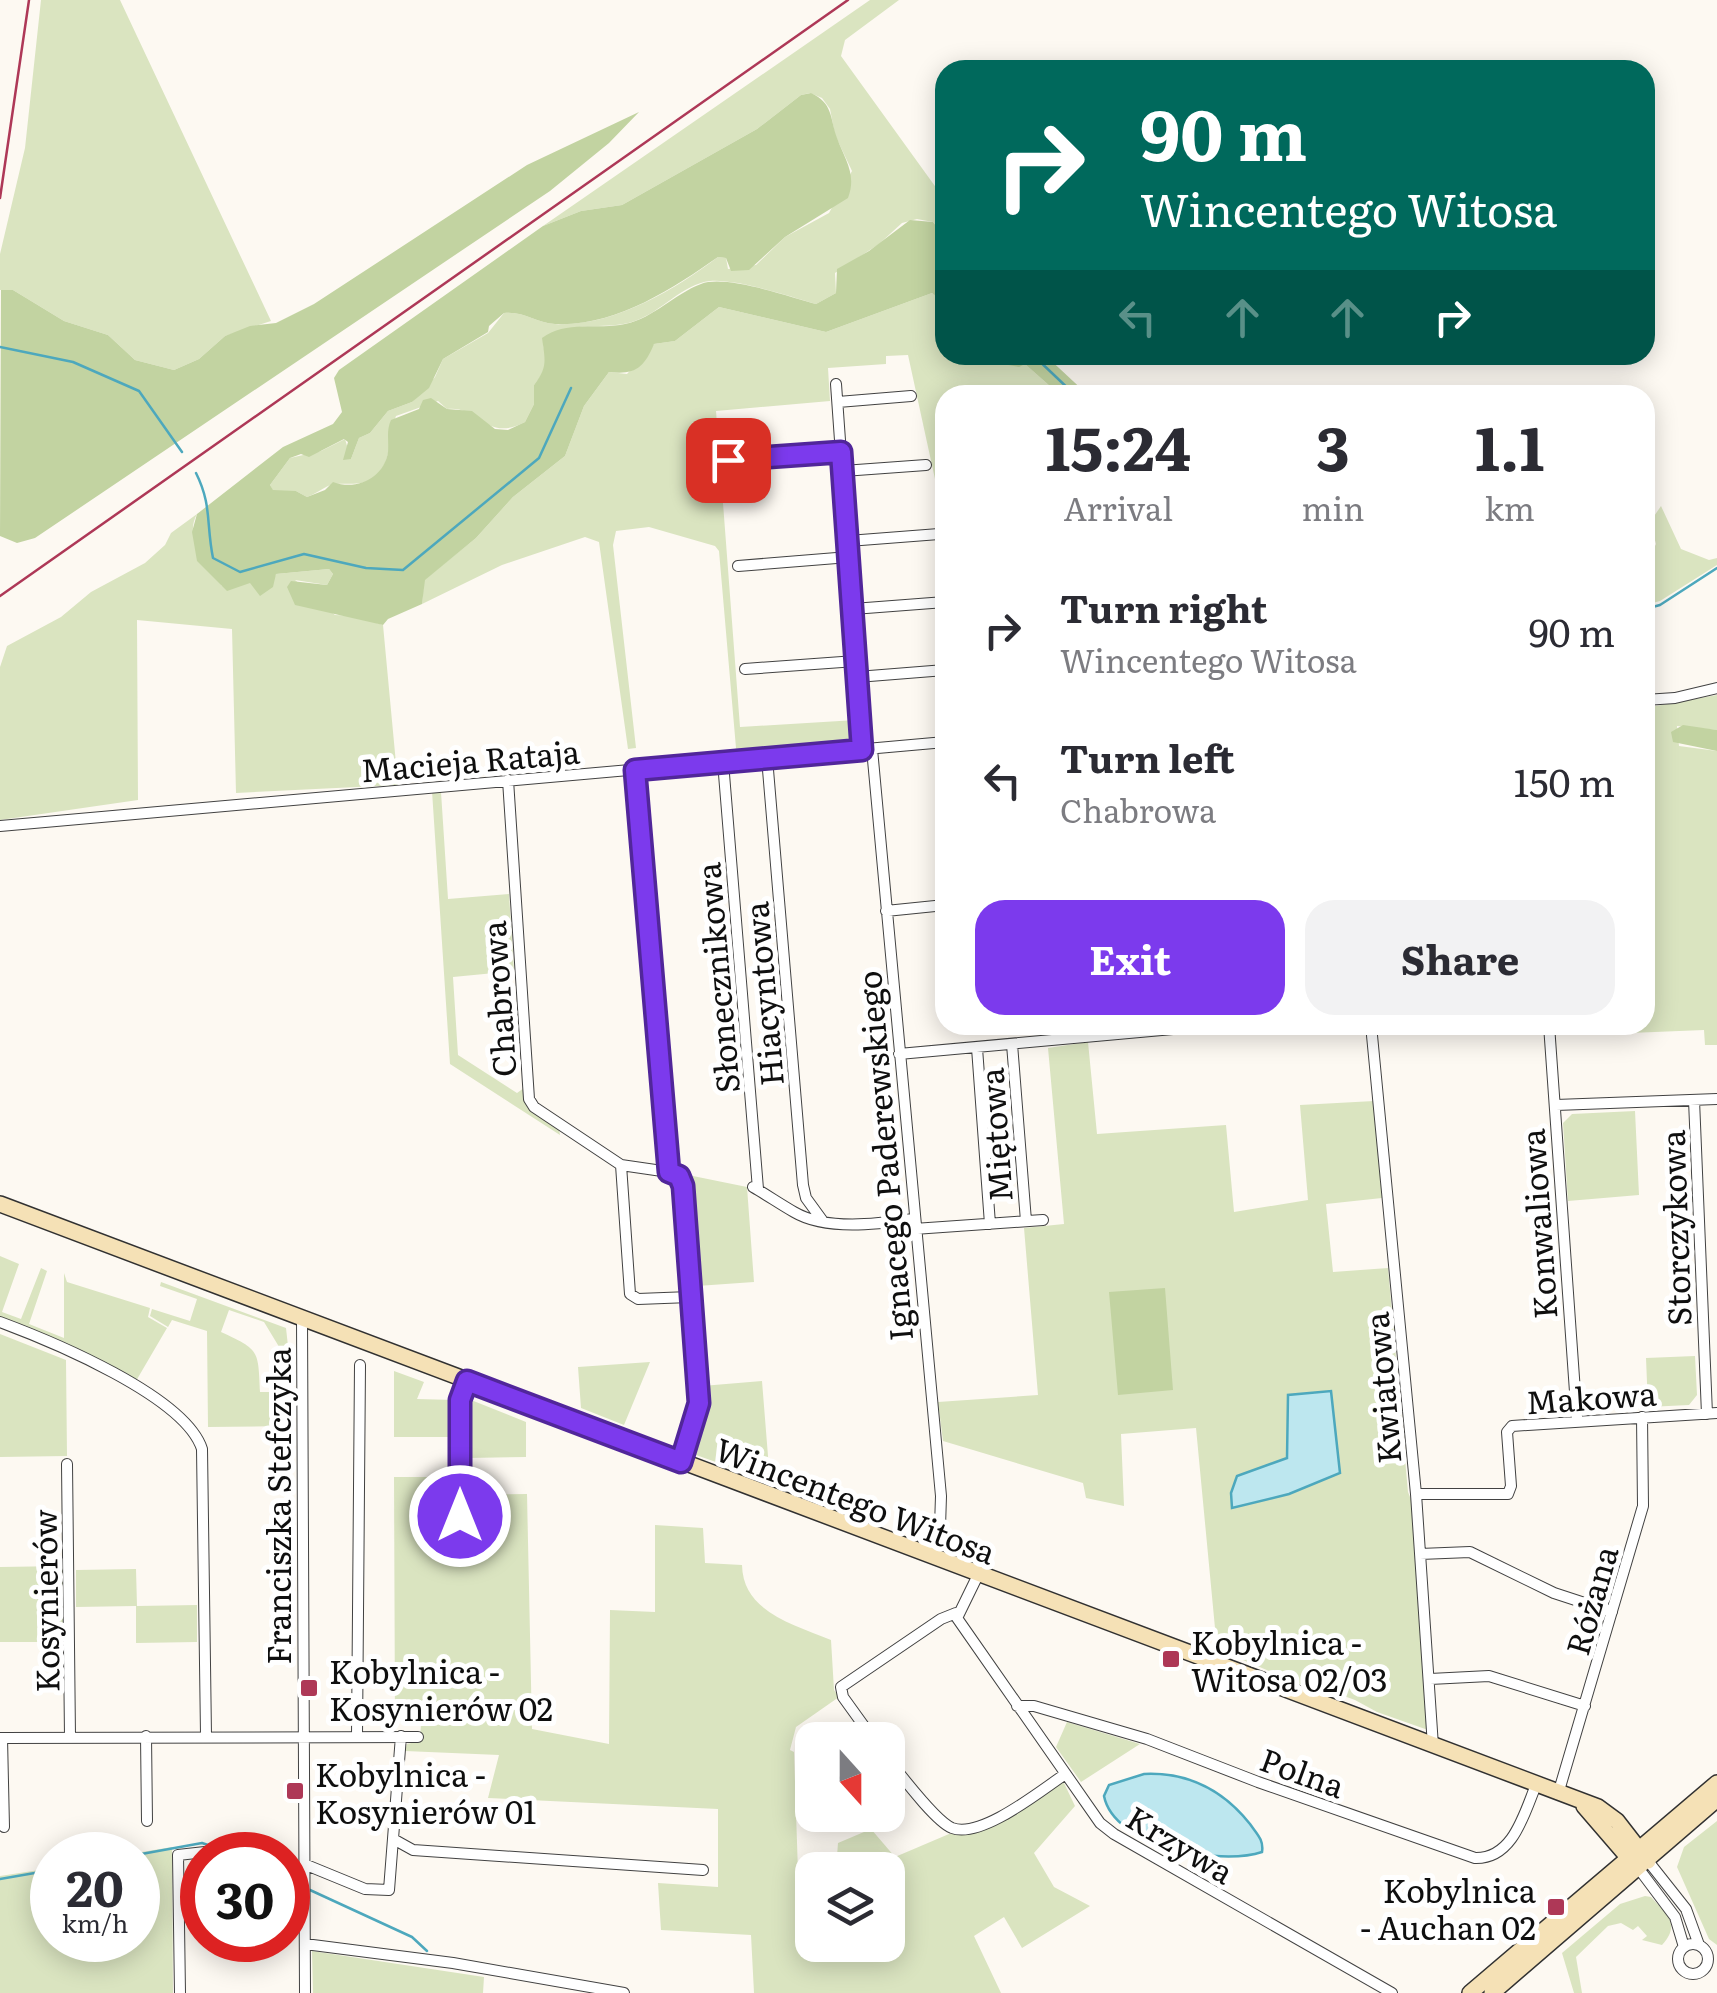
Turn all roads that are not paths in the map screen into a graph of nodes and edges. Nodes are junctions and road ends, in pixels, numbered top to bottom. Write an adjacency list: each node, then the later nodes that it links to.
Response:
1 (836, 384): 3 (street, Ignacego Paderewskiego)
2 (911, 396): 3 (street)
3 (838, 402): 4 (street, Ignacego Paderewskiego)
4 (841, 452): 5 (street); 7 (street, Ignacego Paderewskiego)
5 (728, 460)
6 (926, 464): 7 (street)
7 (843, 471): 9 (street, Ignacego Paderewskiego)
8 (935, 534): 9 (street)
9 (848, 541): 10 (street, Ignacego Paderewskiego)
10 (849, 557): 11 (street); 13 (street, Ignacego Paderewskiego)
11 (738, 566)
12 (935, 603): 13 (street)
13 (852, 609): 14 (street, Ignacego Paderewskiego)
14 (856, 661): 15 (street); 17 (street, Ignacego Paderewskiego)
15 (745, 670)
16 (935, 671): 17 (street)
17 (857, 677): 21 (street, Ignacego Paderewskiego)
18 (1717, 688): 19 (street)
19 (1655, 699)
20 (935, 743): 21 (street, Macieja Rataja)
21 (868, 749): 22 (street, Macieja Rataja); 28 (street, Ignacego Paderewskiego)
22 (767, 758): 23 (street, Macieja Rataja); 41 (street, Hiacyntowa)
23 (723, 762): 24 (street, Macieja Rataja); 41 (street, Słonecznikowa)
24 (635, 770): 25 (street, Macieja Rataja); 39 (street)
25 (508, 780): 26 (street, Macieja Rataja); 38 (street, Chabrowa)
26 (0, 826)
27 (935, 906): 28 (street)
28 (886, 911): 34 (street, Ignacego Paderewskiego)
29 (1109, 1035): 32 (street)
30 (1372, 1035): 56 (street, Kwiatowa)
31 (1550, 1035): 37 (street, Konwaliowa)
32 (1012, 1044): 33 (street); 43 (street, Miętowa)
33 (977, 1048): 34 (street); 45 (street)
34 (899, 1054): 44 (street, Ignacego Paderewskiego)
35 (1717, 1099): 36 (street)
36 (1694, 1100): 37 (street); 51 (street, Storczykowa)
37 (1556, 1104): 53 (street, Konwaliowa)
38 (621, 1166): 39 (street, Chabrowa); 46 (street)
39 (669, 1172): 46 (street)
40 (0, 1204): 47 (street, Wincentego Witosa)
41 (822, 1220): 44 (street)
42 (1043, 1220): 43 (street)
43 (1026, 1221): 45 (street)
44 (913, 1224): 45 (street); 59 (street, Ignacego Paderewskiego)
45 (990, 1224)
46 (690, 1297): 54 (street)
47 (302, 1318): 50 (street, Wincentego Witosa); 70 (street, Franciszka Stefczyka)
48 (0, 1322): 67 (street)
49 (360, 1365): 71 (street)
50 (467, 1381): 54 (street, Wincentego Witosa); 57 (street)
51 (1712, 1413): 52 (street, Makowa)
52 (1642, 1417): 53 (street, Makowa); 61 (street, Różana)
53 (1577, 1420): 56 (street, Makowa)
54 (681, 1462): 59 (street, Wincentego Witosa)
55 (67, 1464): 68 (street, Kosynierów)
56 (1416, 1494): 58 (street, Kwiatowa)
57 (460, 1516)
58 (1420, 1554): 61 (street); 63 (street, Kwiatowa)
59 (931, 1557): 60 (street, Wincentego Witosa)
60 (978, 1575): 62 (street); 75 (street, Wincentego Witosa)
61 (1612, 1612): 65 (street, Różana)
62 (956, 1613): 64 (street, Krzywa); 66 (street)
63 (1430, 1679): 65 (street); 75 (street, Kwiatowa)
64 (1017, 1706): 76 (street, Krzywa); 79 (street, Polna)
65 (1584, 1706): 80 (street, Różana)
66 (861, 1722)
67 (206, 1734): 69 (street, Kosynierów); 70 (street, Kosynierów)
68 (70, 1736): 69 (street, Kosynierów); 74 (street, Kosynierów)
69 (146, 1736): 82 (street)
70 (303, 1736): 71 (street, Kosynierów); 84 (street, Franciszka Stefczyka)
71 (358, 1736): 72 (street, Kosynierów)
72 (400, 1736): 73 (street, Kosynierów); 85 (street)
73 (418, 1737)
74 (1, 1738): 83 (street)
75 (1432, 1746): 79 (street, Wincentego Witosa)
76 (1064, 1775): 77 (street); 98 (street, Krzywa)
77 (905, 1778)
78 (1717, 1783): 87 (street)
79 (1536, 1786): 80 (street, Wincentego Witosa)
80 (1558, 1794): 87 (street, Wincentego Witosa)
81 (1717, 1799): 87 (street)
82 (147, 1820)
83 (4, 1827)
84 (304, 1832)
85 (396, 1840): 88 (street); 89 (street)
86 (180, 1855): 95 (street)
87 (1638, 1859): 91 (street); 92 (street); 99 (street); 100 (street)
88 (310, 1867)
89 (703, 1870)
90 (310, 1945): 97 (street)
91 (1698, 1945): 92 (street); 93 (street)
92 (1684, 1947): 93 (street)
93 (1712, 1957)
94 (305, 1962): 96 (street, Franciszka Stefczyka)
95 (180, 1993)
96 (305, 1993)
97 (624, 1993)
98 (1392, 1993)
99 (1470, 1993)
100 (1492, 1993)

